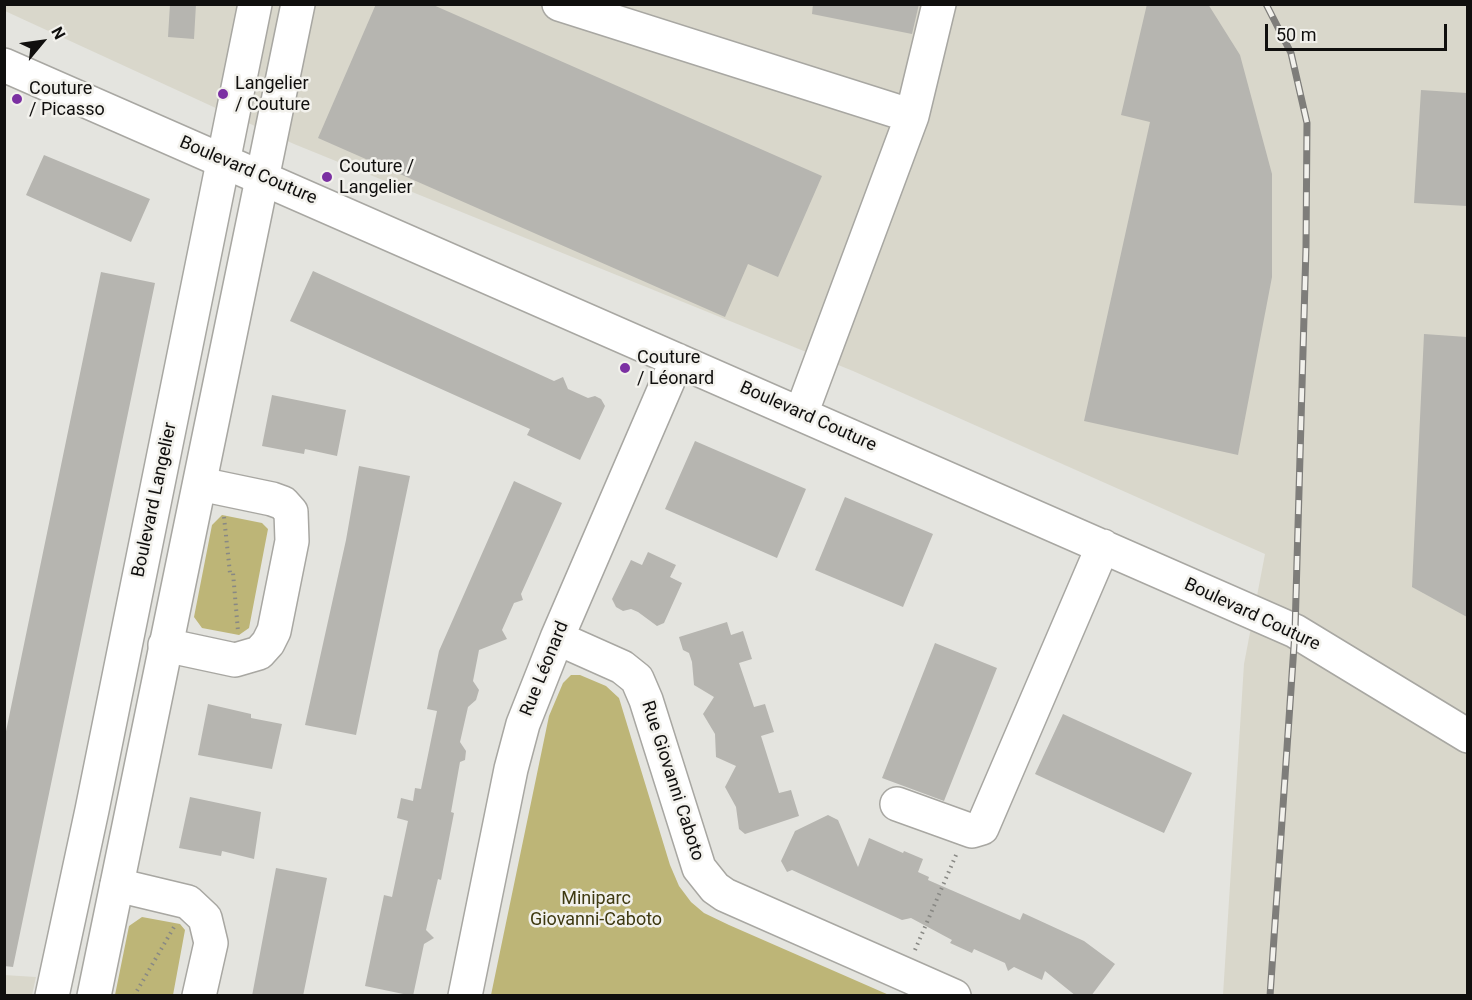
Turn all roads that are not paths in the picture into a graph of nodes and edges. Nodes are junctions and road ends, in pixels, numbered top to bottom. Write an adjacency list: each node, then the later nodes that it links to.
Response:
1 (255, 4): 7 (street, Boulevard Langelier)
2 (298, 4): 8 (street)
3 (558, 4): 6 (street)
4 (939, 4): 6 (street)
5 (4, 65): 7 (street, Boulevard Couture)
6 (912, 116): 10 (street)
7 (224, 161): 8 (street, Boulevard Couture); 18 (street, Boulevard Langelier)
8 (262, 177): 9 (street, Boulevard Couture); 11 (street)
9 (677, 360): 10 (street, Boulevard Couture); 13 (street, Rue Léonard)
10 (801, 414): 12 (street, Boulevard Couture)
11 (200, 484): 14 (street); 14 (street)
12 (1103, 546): 15 (street, Boulevard Couture); 16 (street)
13 (556, 638): 21 (street, Rue Léonard); 22 (street, Rue Giovanni Caboto)
14 (165, 645): 17 (street)
15 (1467, 736)
16 (897, 804)
17 (117, 885): 19 (street); 20 (street)
18 (52, 996)
19 (94, 996)
20 (199, 996)
21 (465, 996)
22 (954, 996)

